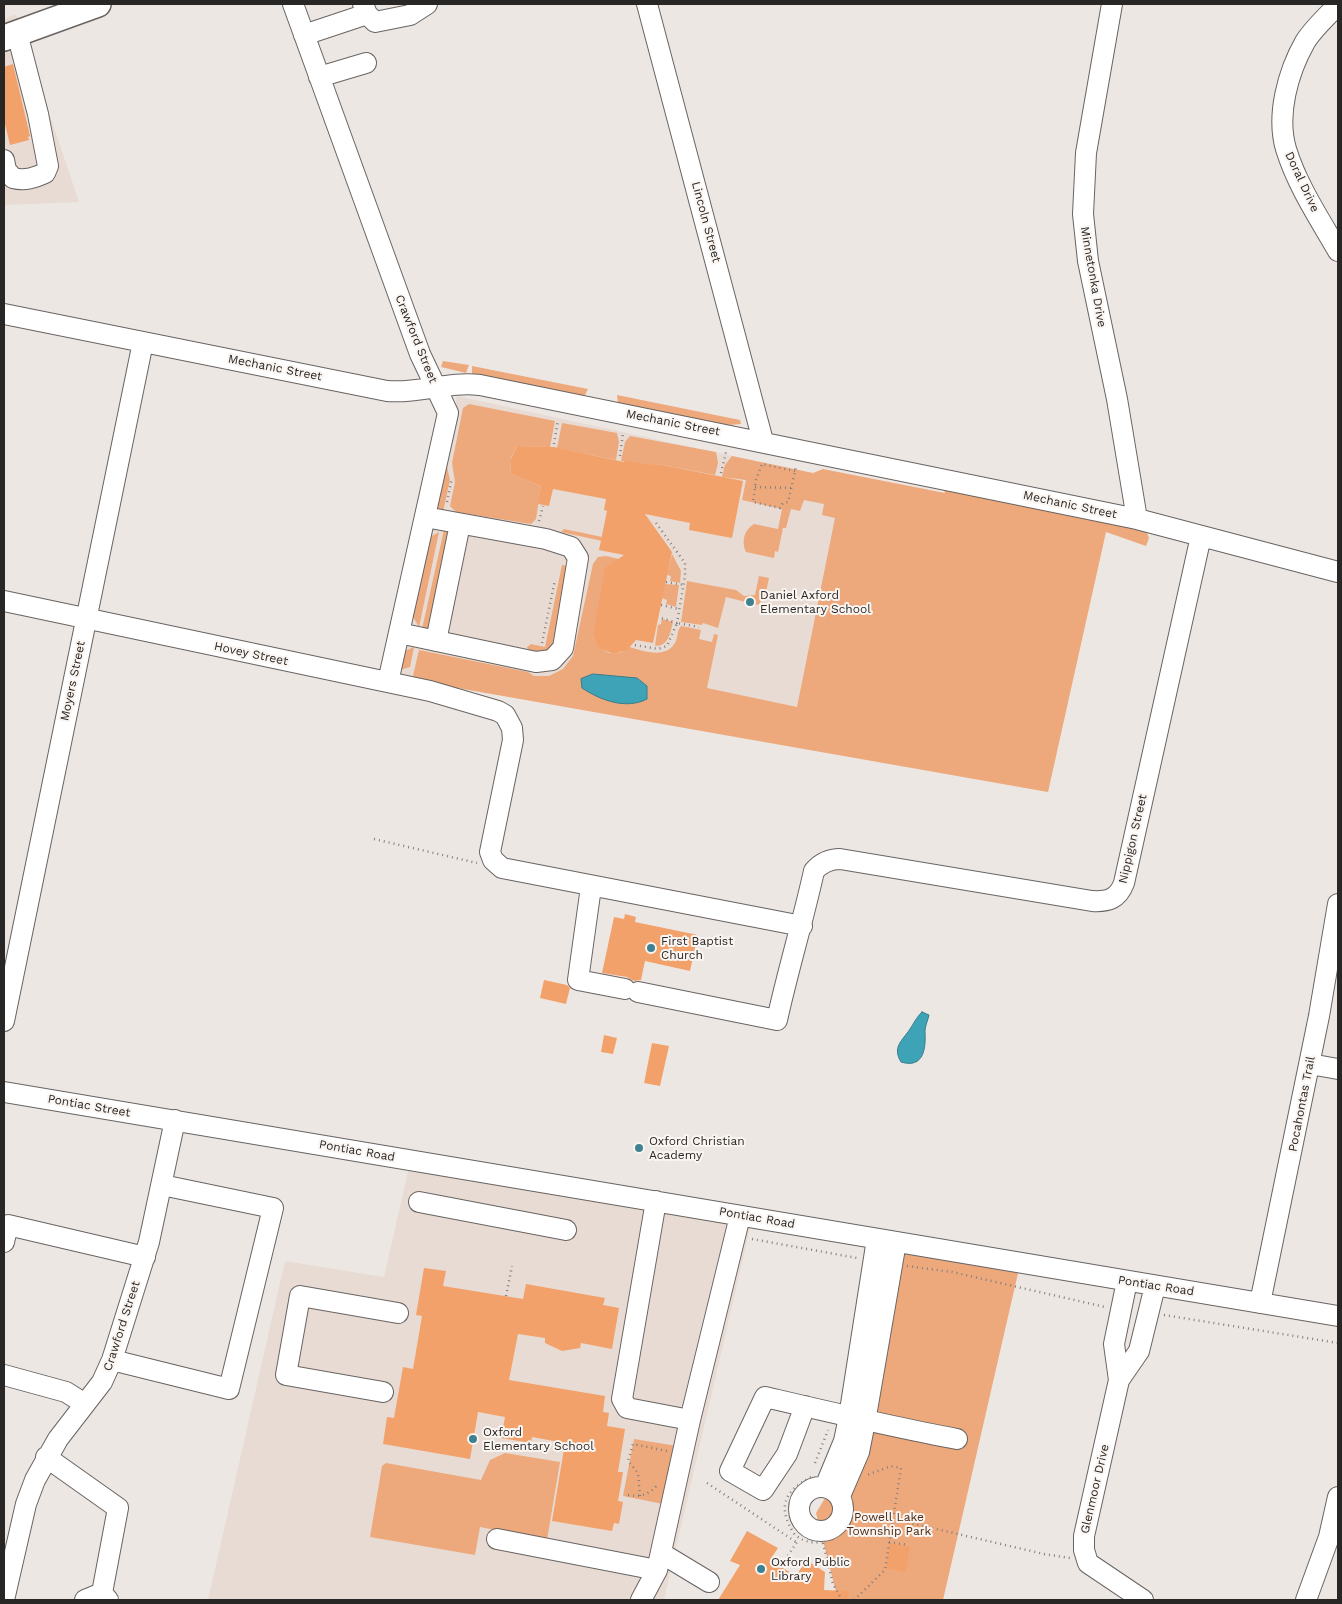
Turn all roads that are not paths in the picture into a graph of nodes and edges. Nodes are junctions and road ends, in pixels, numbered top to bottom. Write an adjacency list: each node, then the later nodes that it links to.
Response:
1 (98, 4): 8 (main road)
2 (293, 4): 9 (street, Crawford Street)
3 (424, 4): 7 (street)
4 (647, 4): 17 (street, Lincoln Street)
5 (1112, 4): 20 (street, Minnetonka Drive)
6 (1338, 5): 13 (street, Doral Drive)
7 (365, 9): 9 (street)
8 (10, 35): 12 (street)
9 (304, 35): 11 (street, Crawford Street)
10 (366, 63): 11 (street)
11 (320, 77): 16 (street, Crawford Street)
12 (4, 160)
13 (1338, 251)
14 (4, 314): 15 (street, Mechanic Street)
15 (143, 342): 16 (street, Mechanic Street); 24 (street, Moyers Street)
16 (436, 387): 17 (street, Mechanic Street); 18 (street, Crawford Street)
17 (761, 450): 20 (street, Mechanic Street)
18 (425, 517): 19 (street); 25 (street, Crawford Street)
19 (453, 517): 26 (street); 26 (street)
20 (1137, 519): 21 (street, Mechanic Street)
21 (1201, 536): 22 (street, Mechanic Street); 30 (street, Nippigon Street)
22 (1338, 572)
23 (4, 601): 24 (street, Hovey Street)
24 (86, 619): 27 (street, Hovey Street); 31 (street, Moyers Street)
25 (399, 633): 26 (street); 27 (street, Crawford Street)
26 (436, 641)
27 (388, 682): 28 (street, Hovey Street)
28 (591, 887): 30 (street); 30 (street)
29 (1338, 904): 32 (street, Pocahontas Trail)
30 (802, 926)
31 (4, 1021)
32 (1310, 1064): 33 (street); 46 (street, Pocahontas Trail)
33 (1338, 1069)
34 (4, 1092): 35 (street, Pontiac Street)
35 (175, 1120): 36 (street, Crawford Street); 37 (street, Pontiac Road)
36 (162, 1185): 43 (street, Crawford Street); 49 (street)
37 (656, 1201): 39 (street, Pontiac Road); 55 (street)
38 (418, 1202): 40 (street)
39 (740, 1216): 41 (street, Pontiac Road); 55 (street)
40 (566, 1230)
41 (887, 1240): 44 (street, Pontiac Road); 56 (street)
42 (4, 1242): 43 (street)
43 (145, 1256): 49 (street, Crawford Street)
44 (1127, 1281): 45 (street, Pontiac Road); 51 (street, Glenmoor Drive)
45 (1155, 1286): 46 (street, Pontiac Road); 51 (street, Glenmoor Drive)
46 (1260, 1303): 48 (street, Pontiac Road)
47 (398, 1313): 52 (street)
48 (1338, 1316)
49 (112, 1360): 53 (street, Crawford Street)
50 (4, 1375): 53 (street)
51 (1120, 1380): 68 (street, Glenmoor Drive)
52 (383, 1392)
53 (85, 1404): 58 (street, Crawford Street)
54 (805, 1406): 54 (street); 56 (street)
55 (690, 1420): 62 (street)
56 (857, 1420): 57 (street); 59 (street)
57 (957, 1439)
58 (46, 1457): 63 (street, Crawford Street); 65 (street)
59 (835, 1489)
60 (1338, 1497): 69 (street)
61 (497, 1540): 62 (street)
62 (659, 1561): 64 (street); 67 (street)
63 (7, 1570): 66 (street, Crawford Street)
64 (709, 1582)
65 (98, 1598)
66 (4, 1600)
67 (641, 1600)
68 (1143, 1600)
69 (1306, 1600)

